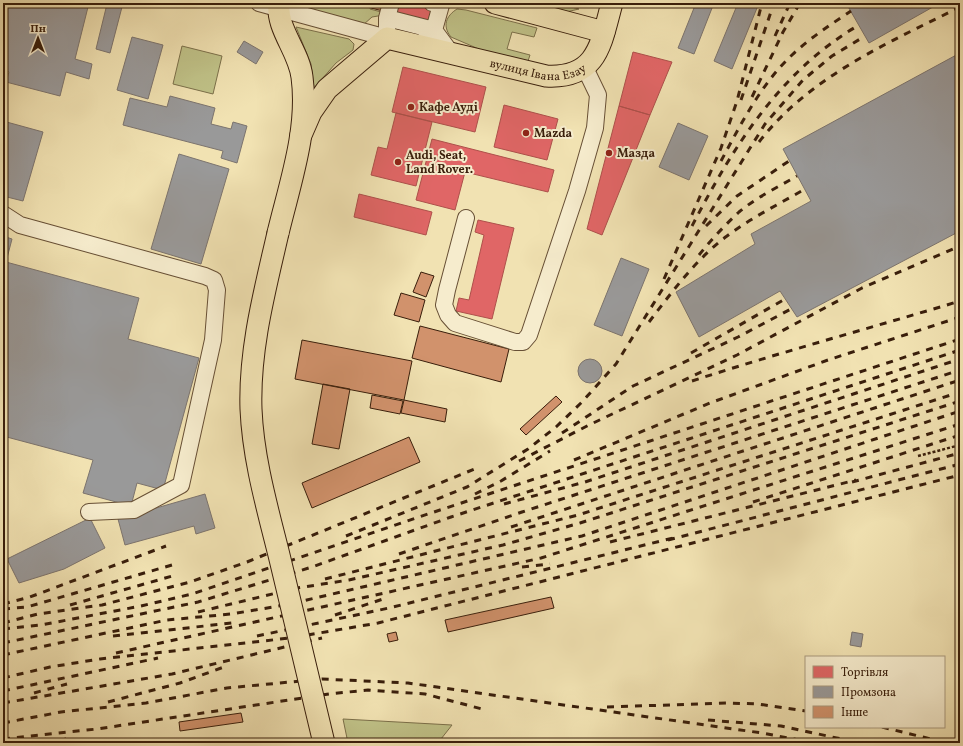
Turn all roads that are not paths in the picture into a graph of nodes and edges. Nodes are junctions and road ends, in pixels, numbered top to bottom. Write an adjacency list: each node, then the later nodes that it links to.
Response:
1 (495, 3): 7 (main road)
2 (612, 3): 7 (main road, вулиця Івана Езау)
3 (439, 4): 6 (street)
4 (272, 5): 5 (street, вулиця Івана Езау); 11 (main road, вулиця Івана Езау)
5 (389, 20): 6 (street); 8 (main road, вулиця Івана Езау); 11 (main road)
6 (434, 30): 8 (street); 9 (street)
7 (604, 32): 10 (main road, вулиця Івана Езау)
8 (418, 45): 9 (main road, вулиця Івана Езау)
9 (450, 53): 10 (main road, вулиця Івана Езау)
10 (585, 68): 13 (street)
11 (301, 135): 15 (main road, bridge)
12 (3, 214): 14 (street)
13 (466, 218)
14 (89, 512)
15 (324, 743)

